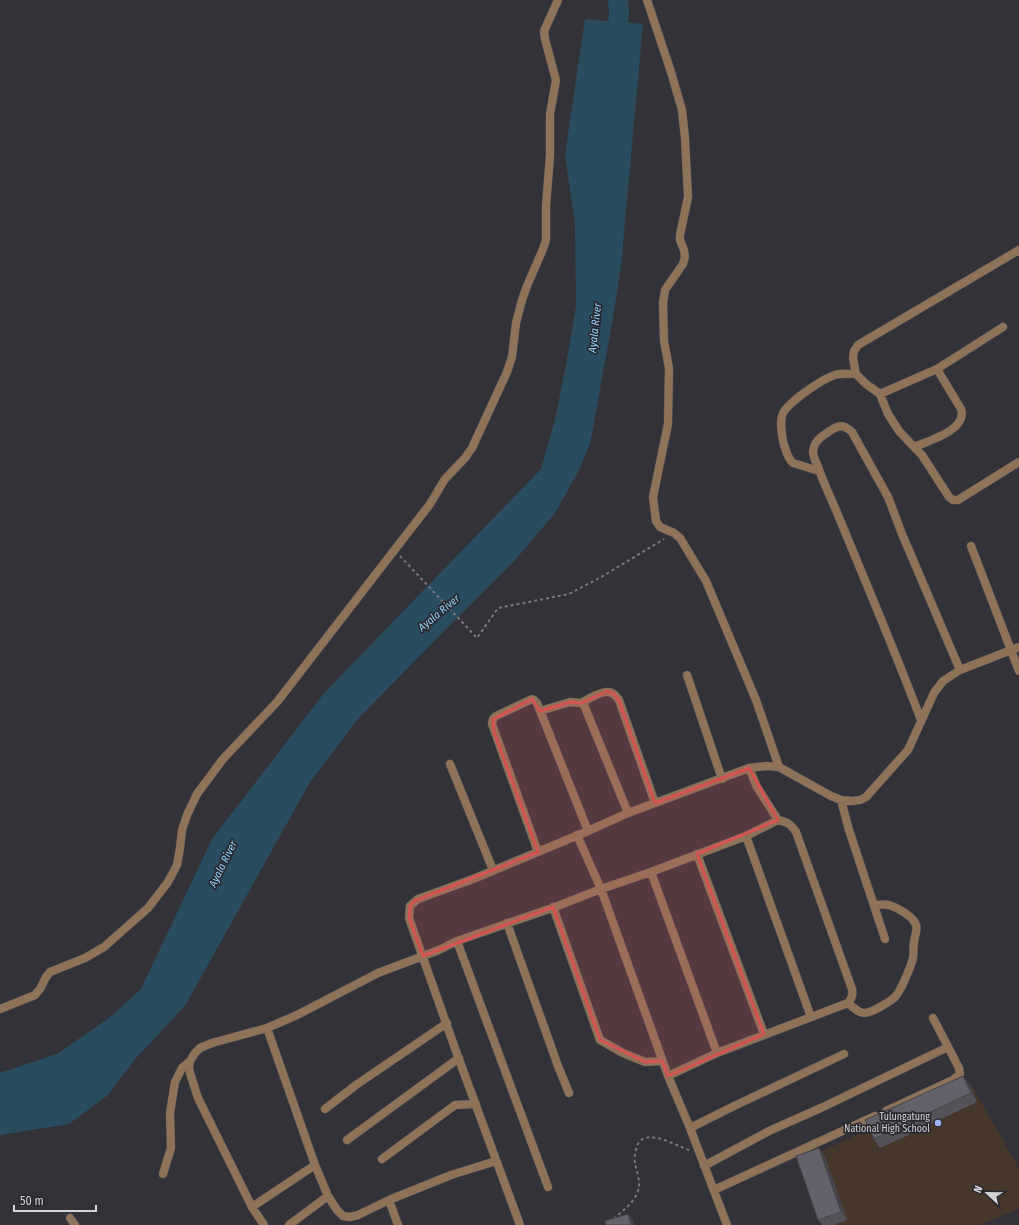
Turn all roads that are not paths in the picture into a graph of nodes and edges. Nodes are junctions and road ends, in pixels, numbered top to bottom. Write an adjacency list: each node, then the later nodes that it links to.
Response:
1 (558, 0): 42 (street)
2 (647, 0): 20 (street)
3 (1019, 250): 6 (street)
4 (1004, 327): 5 (street)
5 (937, 369): 7 (street); 8 (street)
6 (856, 374): 7 (street); 10 (street)
7 (880, 394): 8 (street)
8 (914, 447): 9 (street)
9 (1019, 462)
10 (819, 471): 13 (street); 18 (street)
11 (971, 546): 12 (street)
12 (1015, 649): 13 (street); 14 (street)
13 (960, 670): 18 (street)
14 (1019, 671)
15 (687, 675): 22 (street)
16 (581, 703): 17 (street); 24 (street); 25 (street)
17 (540, 711): 27 (street); 30 (street)
18 (921, 720): 23 (street)
19 (450, 764): 32 (street)
20 (779, 767): 21 (street); 23 (street)
21 (749, 768): 22 (street); 26 (street)
22 (722, 779): 24 (street)
23 (842, 800): 35 (street)
24 (655, 803): 25 (street)
25 (628, 813): 27 (street)
26 (778, 820): 29 (street); 41 (street)
27 (588, 831): 28 (street)
28 (577, 835): 30 (street); 34 (street)
29 (746, 836): 31 (street); 43 (street)
30 (538, 852): 32 (street)
31 (697, 854): 33 (street); 47 (street)
32 (493, 870): 40 (street)
33 (651, 872): 34 (street); 49 (street)
34 (600, 889): 36 (street); 53 (street)
35 (874, 905): 38 (street); 41 (street)
36 (553, 907): 37 (street); 53 (street)
37 (507, 923): 39 (street); 55 (street)
38 (886, 939)
39 (457, 941): 40 (street); 65 (street)
40 (423, 956): 45 (street); 46 (street)
41 (848, 1003): 43 (street)
42 (0, 1009)
43 (811, 1017): 47 (street)
44 (933, 1018): 48 (street)
45 (447, 1023): 51 (street); 57 (street)
46 (267, 1028): 52 (street); 62 (street)
47 (764, 1034): 49 (street)
48 (948, 1047): 63 (street); 66 (street)
49 (717, 1053): 54 (street)
50 (844, 1054): 58 (street)
51 (459, 1058): 56 (street); 59 (street)
52 (190, 1061): 64 (street); 69 (street)
53 (662, 1061): 54 (street)
54 (668, 1076): 58 (street)
55 (569, 1093)
56 (476, 1104): 60 (street); 61 (street)
57 (325, 1109)
58 (690, 1128): 63 (street)
59 (347, 1140)
60 (382, 1159)
61 (496, 1161): 68 (street); 77 (street)
62 (315, 1165): 67 (street); 69 (street)
63 (704, 1166): 66 (street)
64 (162, 1174)
65 (548, 1187)
66 (714, 1190): 78 (street)
67 (328, 1196): 70 (street); 74 (street)
68 (389, 1200): 70 (street); 76 (street)
69 (252, 1207): 73 (street)
70 (358, 1215): 75 (street)
71 (70, 1218): 72 (street)
72 (74, 1225)
73 (264, 1225)
74 (289, 1225)
75 (351, 1225)
76 (398, 1225)
77 (520, 1225)
78 (727, 1225)

